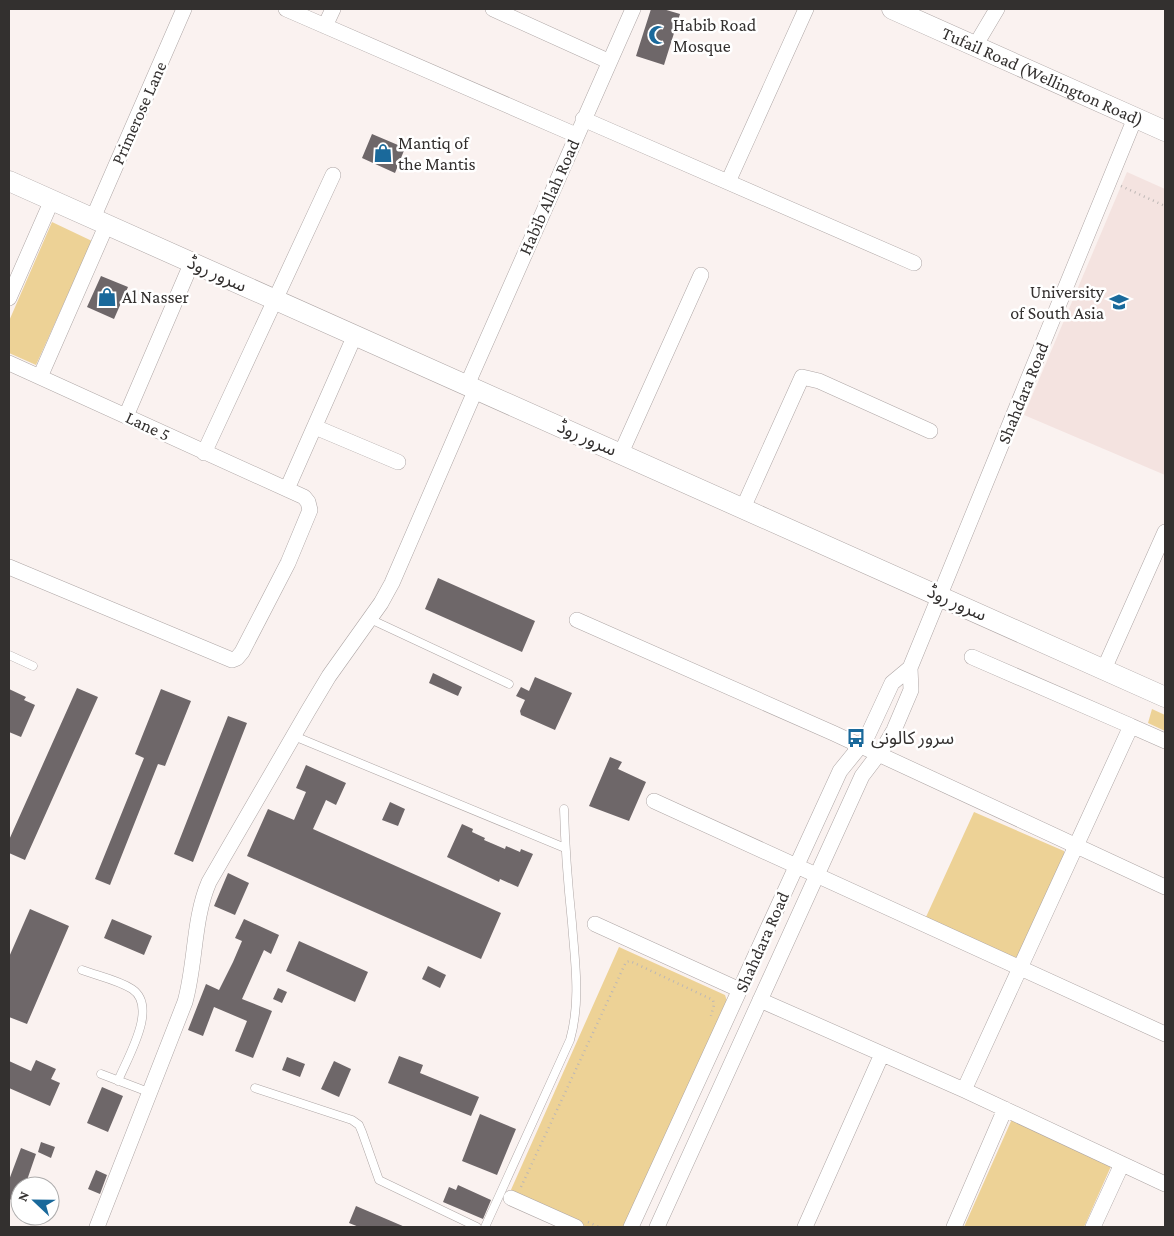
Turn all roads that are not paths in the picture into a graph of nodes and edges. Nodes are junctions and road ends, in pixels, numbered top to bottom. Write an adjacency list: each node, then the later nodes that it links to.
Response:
1 (184, 9): 20 (street, Primerose Lane)
2 (286, 9): 9 (street)
3 (333, 9): 9 (street)
4 (493, 9): 11 (street)
5 (632, 9): 11 (street, Habib Allah Road)
6 (806, 9): 18 (street)
7 (892, 9): 10 (street, Tufail Road (Wellington Road))
8 (997, 9): 10 (street)
9 (325, 26): 15 (street)
10 (975, 46): 12 (street, Tufail Road (Wellington Road))
11 (608, 61): 13 (street, Habib Allah Road)
12 (1135, 118): 14 (street, Tufail Road (Wellington Road)); 40 (street, Shahdara Road)
13 (584, 119): 15 (street, Habib Allah Road); 18 (street)
14 (1165, 131)
15 (576, 135): 29 (street, Habib Allah Road)
16 (333, 174): 25 (street)
17 (9, 181): 19 (street, سرور روڈ)
18 (728, 182): 22 (street)
19 (52, 200): 20 (street, سرور روڈ); 24 (street)
20 (100, 221): 21 (street, سرور روڈ); 28 (street, Primerose Lane)
21 (192, 262): 25 (street, سرور روڈ); 30 (street)
22 (914, 263)
23 (701, 274): 34 (street)
24 (9, 298)
25 (274, 299): 26 (street, سرور روڈ); 33 (street)
26 (356, 335): 29 (street, سرور روڈ); 31 (street)
27 (9, 363): 28 (street, Lane 5)
28 (40, 377): 30 (street, Lane 5)
29 (471, 387): 34 (street, سرور روڈ); 41 (street, Habib Allah Road)
30 (126, 416): 33 (street, Lane 5)
31 (315, 427): 35 (street); 36 (street)
32 (930, 431): 37 (street)
33 (204, 453): 36 (street, Lane 5)
34 (621, 453): 37 (street, سرور روڈ)
35 (398, 462)
36 (287, 489): 39 (street, Lane 5)
37 (743, 508): 40 (street, سرور روڈ)
38 (1165, 532): 47 (street)
39 (9, 567)
40 (941, 595): 46 (street, Shahdara Road); 47 (street, سرور روڈ)
41 (370, 619): 48 (lane); 51 (street, Habib Allah Road)
42 (577, 620): 53 (street)
43 (9, 655): 45 (lane)
44 (972, 657): 50 (street)
45 (33, 666)
46 (910, 668): 53 (street, Shahdara Road); 54 (street, Shahdara Road)
47 (1104, 669): 49 (street, سرور روڈ)
48 (509, 684)
49 (1165, 697)
50 (1131, 726): 52 (street); 57 (street)
51 (294, 736): 58 (lane); 73 (street, Habib Allah Road)
52 (1165, 741)
53 (861, 746): 54 (street); 59 (street, Shahdara Road)
54 (879, 754): 57 (street); 60 (street, Shahdara Road)
55 (654, 801): 59 (street)
56 (564, 809): 58 (lane)
57 (1076, 847): 61 (street); 63 (street)
58 (564, 848): 81 (lane)
59 (796, 866): 60 (street); 65 (street, Shahdara Road)
60 (816, 875): 63 (street); 66 (street, Shahdara Road)
61 (1165, 887)
62 (595, 924): 65 (street)
63 (1020, 968): 67 (street); 72 (street)
64 (82, 970): 70 (lane)
65 (740, 990): 82 (street, Shahdara Road)
66 (760, 1000): 68 (street); 83 (street, Shahdara Road)
67 (1165, 1034)
68 (882, 1054): 72 (street); 84 (street)
69 (102, 1074): 70 (lane)
70 (118, 1081): 73 (lane)
71 (255, 1088): 80 (lane)
72 (964, 1090): 74 (street)
73 (151, 1093): 79 (street, Habib Allah Road)
74 (1006, 1109): 75 (street); 85 (street)
75 (1122, 1164): 76 (street); 86 (street)
76 (1165, 1184)
77 (511, 1198): 78 (street)
78 (579, 1223)
79 (97, 1227)
80 (477, 1227)
81 (485, 1227)
82 (631, 1227)
83 (657, 1227)
84 (804, 1227)
85 (954, 1227)
86 (1093, 1227)

